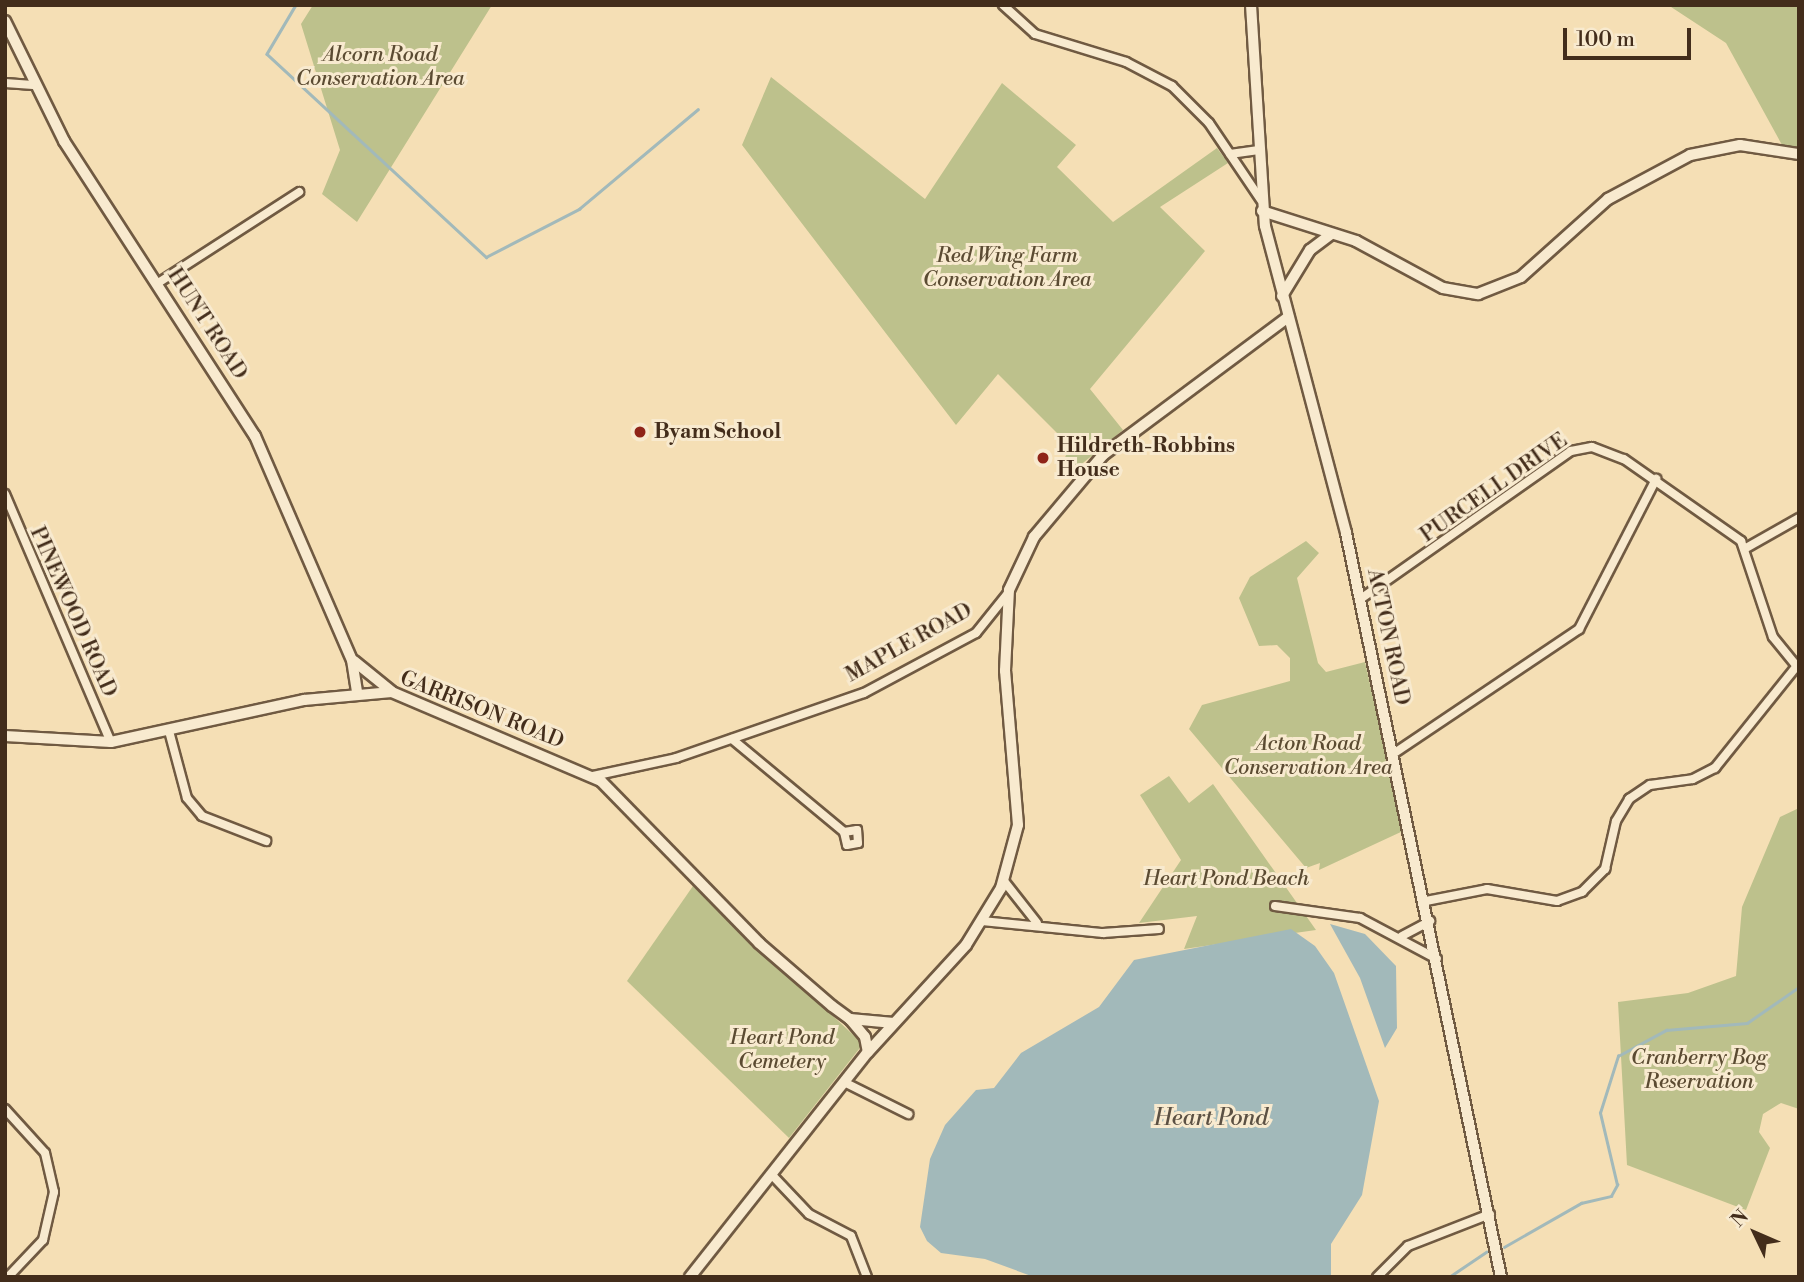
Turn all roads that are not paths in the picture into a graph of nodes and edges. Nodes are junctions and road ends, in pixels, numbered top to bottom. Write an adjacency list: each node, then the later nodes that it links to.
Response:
1 (1003, 5): 7 (street)
2 (1251, 5): 6 (main road, ACTON ROAD)
3 (5, 21): 5 (street, HUNT ROAD)
4 (5, 83): 5 (street)
5 (33, 85): 12 (street, HUNT ROAD)
6 (1258, 150): 7 (street); 10 (main road, ACTON ROAD)
7 (1230, 153): 10 (street)
8 (1799, 154): 11 (main road)
9 (299, 192): 12 (street)
10 (1262, 205): 11 (main road); 13 (main road, ACTON ROAD)
11 (1330, 235): 13 (main road)
12 (158, 283): 21 (street, HUNT ROAD)
13 (1282, 296): 14 (main road, ACTON ROAD)
14 (1288, 317): 19 (main road, MAPLE ROAD); 20 (main road, ACTON ROAD)
15 (1656, 479): 18 (street, PURCELL DRIVE); 20 (street, PURCELL DRIVE); 29 (street)
16 (5, 495): 28 (street, PINEWOOD ROAD)
17 (1799, 517): 18 (street)
18 (1746, 548): 22 (street, PURCELL DRIVE)
19 (1009, 590): 27 (street, MAPLE ROAD); 33 (main road)
20 (1359, 600): 29 (main road, ACTON ROAD)
21 (352, 660): 23 (street, HUNT ROAD); 24 (street, HUNT ROAD)
22 (1797, 668): 34 (street)
23 (357, 692): 24 (street, GARRISON ROAD); 25 (street, GARRISON ROAD)
24 (392, 692): 30 (street, GARRISON ROAD)
25 (169, 731): 28 (street, GARRISON ROAD); 32 (street)
26 (5, 736): 28 (street, GARRISON ROAD)
27 (732, 739): 30 (street, MAPLE ROAD); 31 (street)
28 (111, 742)
29 (1393, 754): 34 (main road, ACTON ROAD)
30 (593, 776): 42 (street, GARRISON ROAD)
31 (844, 832)
32 (266, 842)
33 (1004, 881): 36 (main road); 38 (street)
34 (1426, 901): 37 (main road, ACTON ROAD)
35 (1275, 906): 40 (street)
36 (982, 921): 38 (street); 43 (main road)
37 (1430, 921): 40 (street); 41 (main road, ACTON ROAD)
38 (1037, 923): 39 (street)
39 (1159, 929)
40 (1402, 936): 41 (street)
41 (1437, 959): 49 (main road, ACTON ROAD)
42 (850, 1019): 43 (street); 44 (street, GARRISON ROAD)
43 (894, 1023): 44 (main road)
44 (868, 1052): 45 (main road)
45 (844, 1082): 47 (street); 48 (main road)
46 (5, 1109): 50 (street)
47 (908, 1114)
48 (772, 1175): 51 (main road); 52 (street)
49 (1489, 1214): 53 (street); 54 (main road, ACTON ROAD)
50 (8, 1277)
51 (690, 1277)
52 (867, 1277)
53 (1377, 1277)
54 (1501, 1277)

